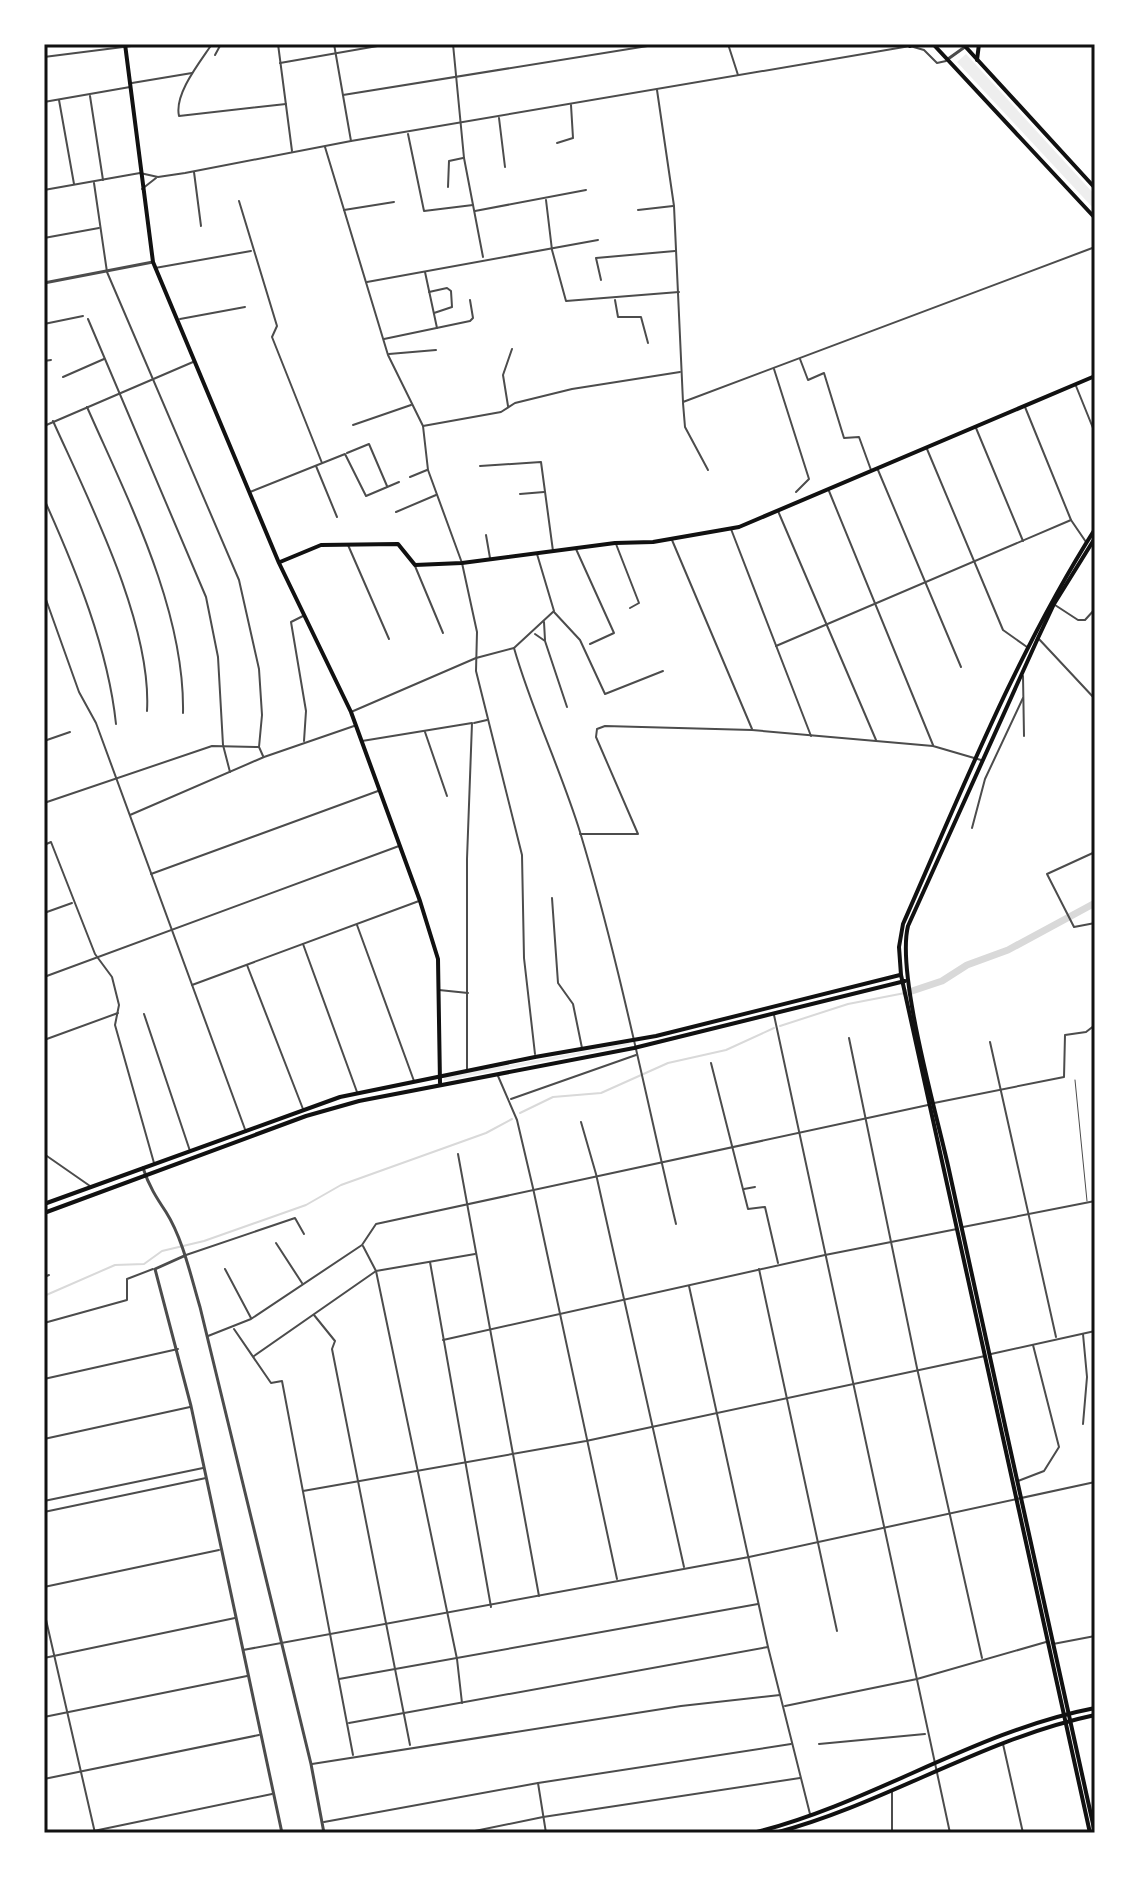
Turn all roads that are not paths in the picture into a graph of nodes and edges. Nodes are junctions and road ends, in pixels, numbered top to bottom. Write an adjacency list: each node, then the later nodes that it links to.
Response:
1 (147, 44): 14 (street)
2 (212, 44): 21 (street)
3 (221, 44): 16 (street)
4 (278, 44): 20 (street)
5 (334, 44): 15 (street)
6 (389, 44): 15 (street)
7 (453, 44): 22 (street)
8 (660, 44): 22 (street)
9 (728, 44): 23 (street)
10 (933, 44): 18 (main road)
11 (979, 44): 19 (main road)
12 (912, 45): 18 (street); 23 (street)
13 (965, 45): 18 (street); 19 (main road)
14 (126, 46): 17 (street); 24 (main road)
15 (335, 53): 20 (street); 27 (street)
16 (215, 55)
17 (44, 57)
18 (948, 59): 60 (main road)
19 (977, 60): 48 (main road)
20 (280, 63): 30 (street)
21 (193, 73): 24 (street); 30 (street)
22 (457, 76): 27 (street); 33 (street)
23 (738, 76): 25 (street)
24 (131, 85): 26 (street); 42 (main road)
25 (657, 90): 31 (street); 56 (street)
26 (90, 95): 28 (street); 44 (street)
27 (343, 95): 35 (street)
28 (59, 100): 29 (street); 46 (street)
29 (44, 102)
30 (286, 104): 38 (street)
31 (571, 105): 32 (street); 36 (street)
32 (498, 117): 33 (street); 40 (street)
33 (461, 123): 34 (street); 39 (street)
34 (408, 133): 35 (street); 55 (street)
35 (351, 141): 37 (street)
36 (557, 143)
37 (325, 147): 38 (street); 57 (street)
38 (292, 153): 41 (street)
39 (464, 158): 47 (street); 55 (street)
40 (505, 167)
41 (194, 172): 43 (street); 61 (street)
42 (140, 173): 43 (street); 44 (street); 49 (main road)
43 (158, 177): 49 (street)
44 (103, 180): 45 (street)
45 (93, 181): 46 (street); 62 (street)
46 (75, 185): 50 (street)
47 (448, 187)
48 (1095, 188)
49 (142, 189): 70 (main road)
50 (44, 190)
51 (586, 190): 52 (street)
52 (546, 200): 59 (street); 66 (street)
53 (239, 201): 67 (street)
54 (394, 202): 57 (street)
55 (473, 205): 59 (street)
56 (674, 206): 58 (street); 68 (street)
57 (344, 210): 75 (street)
58 (638, 210)
59 (474, 212): 69 (street)
60 (1095, 218)
61 (201, 226)
62 (100, 228): 63 (street); 72 (street)
63 (44, 238)
64 (598, 240): 66 (street)
65 (1095, 247): 92 (street)
66 (552, 250): 69 (street); 78 (street)
67 (252, 251): 70 (street); 117 (street)
68 (677, 251): 73 (street); 77 (street)
69 (483, 259): 71 (street)
70 (154, 265): 72 (street); 84 (main road)
71 (425, 271): 75 (street); 76 (street)
72 (107, 272): 74 (street); 101 (street)
73 (601, 280)
74 (44, 283)
75 (366, 283): 87 (street)
76 (429, 292): 81 (street); 81 (street)
77 (680, 292): 78 (street); 98 (street)
78 (614, 299): 88 (street)
79 (470, 300): 86 (street)
80 (245, 307): 84 (street)
81 (434, 313): 86 (street)
82 (83, 316): 85 (street)
83 (88, 319): 93 (street)
84 (177, 320): 96 (main road)
85 (44, 324)
86 (437, 328): 87 (street)
87 (383, 340): 91 (street)
88 (648, 343)
89 (512, 349): 108 (street)
90 (436, 350): 91 (street)
91 (388, 355): 105 (street)
92 (800, 358): 97 (street); 123 (street)
93 (105, 359): 100 (street); 103 (street)
94 (51, 360): 95 (street)
95 (44, 361)
96 (194, 361): 101 (street); 128 (main road)
97 (774, 367): 104 (street); 130 (street)
98 (682, 372): 104 (street); 108 (street)
99 (1095, 376): 102 (main road)
100 (63, 377)
101 (154, 378): 103 (street); 199 (street)
102 (1075, 384): 106 (main road); 114 (street)
103 (121, 393): 107 (street); 197 (street)
104 (683, 402): 122 (street)
105 (412, 404): 110 (street); 112 (street)
106 (1024, 406): 113 (main road); 137 (street)
107 (87, 407): 109 (street); 183 (street)
108 (509, 407): 112 (street)
109 (53, 421): 111 (street); 181 (street)
110 (353, 425)
111 (44, 426)
112 (423, 426): 121 (street)
113 (975, 427): 115 (main road); 143 (street)
114 (1095, 433)
115 (927, 448): 120 (main road); 151 (street)
116 (345, 454): 117 (street); 126 (street); 126 (street)
117 (322, 463): 118 (street)
118 (316, 465): 128 (street); 136 (street)
119 (480, 466): 129 (street)
120 (878, 469): 123 (main road); 155 (street)
121 (428, 470): 124 (street); 132 (street)
122 (708, 470)
123 (872, 472): 127 (main road)
124 (410, 477)
125 (399, 482): 126 (street)
126 (388, 487)
127 (828, 489): 134 (main road); 157 (street)
128 (249, 492): 152 (main road)
129 (545, 492): 131 (street); 148 (street)
130 (796, 492)
131 (520, 494)
132 (437, 495): 135 (street); 153 (street)
133 (44, 499): 186 (street)
134 (778, 511): 138 (main road); 164 (street)
135 (396, 512)
136 (337, 517)
137 (1071, 520): 143 (street); 145 (street)
138 (731, 528): 142 (main road); 171 (street)
139 (1095, 529): 145 (main road)
140 (486, 535): 150 (street)
141 (1095, 538): 158 (main road)
142 (672, 539): 144 (main road); 188 (street)
143 (1023, 541): 151 (street)
144 (615, 543): 147 (main road); 159 (street)
145 (1086, 543): 167 (main road)
146 (348, 545): 152 (main road); 154 (main road); 168 (street)
147 (576, 547): 148 (main road); 170 (street)
148 (553, 551): 149 (main road)
149 (537, 553): 150 (main road); 161 (street)
150 (491, 559): 153 (main road)
151 (974, 561): 155 (street); 173 (street)
152 (279, 563): 162 (main road)
153 (462, 563): 154 (main road); 174 (street)
154 (415, 565): 165 (street)
155 (925, 581): 157 (street); 175 (street)
156 (44, 594): 203 (street)
157 (875, 603): 164 (street); 198 (street)
158 (1054, 604): 160 (street); 167 (main road)
159 (630, 608)
160 (1095, 609)
161 (554, 611): 163 (street); 176 (street)
162 (306, 615): 182 (main road); 196 (street)
163 (544, 622): 166 (street); 169 (street)
164 (826, 624): 171 (street); 195 (street)
165 (443, 633)
166 (533, 633): 169 (street); 172 (street)
167 (1036, 637): 173 (main road); 177 (main road); 179 (street)
168 (389, 639)
169 (545, 641): 180 (street)
170 (590, 644)
171 (776, 646): 191 (street)
172 (514, 648): 174 (street); 209 (street)
173 (1028, 648): 201 (main road)
174 (476, 658): 182 (street); 184 (street)
175 (961, 667)
176 (663, 671)
177 (1023, 671): 178 (street); 201 (main road)
178 (1023, 698): 192 (street); 208 (street)
179 (1095, 699)
180 (567, 707)
181 (147, 711)
182 (351, 712): 187 (main road)
183 (183, 713)
184 (488, 720): 185 (street); 241 (street)
185 (472, 723): 189 (street); 229 (street)
186 (116, 724)
187 (355, 726): 194 (main road); 196 (street)
188 (752, 730): 191 (street); 209 (street)
189 (424, 731): 194 (street); 205 (street)
190 (70, 732): 193 (street)
191 (811, 736): 195 (street)
192 (1024, 736)
193 (44, 741)
194 (360, 741): 204 (main road)
195 (877, 741): 198 (street)
196 (304, 742): 200 (street)
197 (223, 745): 199 (street); 202 (street); 203 (street)
198 (933, 746): 201 (street)
199 (259, 747): 200 (street)
200 (264, 757): 202 (street)
201 (980, 759): 224 (main road)
202 (230, 772): 207 (street)
203 (115, 778): 206 (street); 207 (street)
204 (379, 790): 211 (main road); 213 (street)
205 (447, 796)
206 (44, 803)
207 (128, 816): 213 (street)
208 (972, 828)
209 (580, 834): 236 (street)
210 (44, 845): 216 (street)
211 (400, 845): 215 (main road); 220 (street)
212 (1095, 852): 219 (street)
213 (150, 875): 220 (street)
214 (552, 898): 239 (street)
215 (420, 901): 218 (street); 228 (main road)
216 (73, 903): 217 (street); 222 (street)
217 (44, 913)
218 (356, 923): 221 (street); 247 (street)
219 (1095, 923)
220 (171, 931): 222 (street); 227 (street)
221 (303, 942): 223 (street); 250 (street)
222 (98, 958): 225 (street); 230 (street)
223 (247, 963): 227 (street); 255 (street)
224 (904, 974): 226 (main road); 236 (main road)
225 (44, 977)
226 (906, 984): 232 (main road); 253 (main road)
227 (191, 985): 258 (street)
228 (439, 990): 229 (street); 245 (main road)
229 (469, 993): 243 (street)
230 (118, 1013): 235 (street); 265 (street)
231 (144, 1014): 261 (street)
232 (774, 1014): 238 (main road); 259 (street)
233 (1095, 1025): 249 (street)
234 (849, 1038): 256 (street)
235 (44, 1040)
236 (632, 1041): 238 (street); 239 (main road)
237 (990, 1042): 249 (street)
238 (634, 1048): 240 (street); 244 (main road)
239 (582, 1049): 241 (main road)
240 (636, 1055): 252 (street); 264 (street)
241 (535, 1057): 243 (main road)
242 (711, 1063): 260 (street)
243 (467, 1070): 245 (main road)
244 (497, 1074): 248 (main road); 252 (street)
245 (439, 1075): 247 (main road); 248 (main road)
246 (1075, 1080): 274 (lane)
247 (415, 1082): 250 (main road)
248 (440, 1083): 254 (main road)
249 (1000, 1090): 253 (street); 278 (street)
250 (358, 1094): 251 (main road)
251 (340, 1097): 254 (main road); 255 (main road)
252 (510, 1099): 271 (street)
253 (932, 1103): 256 (street); 280 (main road)
254 (343, 1105): 268 (main road)
255 (303, 1110): 258 (main road)
256 (865, 1117): 259 (street); 282 (street)
257 (581, 1122): 267 (street)
258 (246, 1133): 261 (main road)
259 (798, 1133): 260 (street); 286 (street)
260 (732, 1145): 264 (street); 272 (street)
261 (190, 1152): 265 (main road)
262 (44, 1154): 269 (street)
263 (458, 1154): 275 (street)
264 (661, 1160): 267 (street); 279 (street)
265 (154, 1164): 266 (main road)
266 (143, 1168): 268 (street); 269 (main road)
267 (596, 1174): 271 (street); 298 (street)
268 (146, 1176): 277 (main road); 287 (street)
269 (91, 1187): 276 (main road)
270 (755, 1187): 272 (street)
271 (533, 1188): 275 (street); 299 (street)
272 (743, 1189): 289 (street)
273 (1095, 1201): 274 (street)
274 (1087, 1202): 278 (street)
275 (469, 1203): 284 (street); 285 (street)
276 (44, 1204)
277 (44, 1213)
278 (1029, 1214): 280 (street); 308 (street)
279 (676, 1224)
280 (960, 1228): 282 (street); 312 (main road)
281 (304, 1234): 287 (street)
282 (893, 1240): 286 (street); 314 (street)
283 (276, 1243): 296 (street)
284 (362, 1245): 293 (street); 296 (street)
285 (476, 1254): 288 (street); 304 (street)
286 (825, 1255): 289 (street); 316 (street)
287 (184, 1256): 290 (street); 307 (street)
288 (430, 1262): 293 (street); 309 (street)
289 (779, 1265): 292 (street)
290 (155, 1269): 302 (street); 311 (street)
291 (225, 1269): 301 (street)
292 (759, 1269): 297 (street); 317 (street)
293 (376, 1271): 300 (street); 327 (street)
294 (49, 1275): 295 (street)
295 (44, 1277)
296 (302, 1284): 301 (street)
297 (689, 1285): 298 (street); 319 (street)
298 (624, 1299): 299 (street); 321 (street)
299 (559, 1313): 304 (street); 323 (street)
300 (314, 1315): 313 (street); 329 (street)
301 (251, 1319): 303 (street)
302 (44, 1323)
303 (233, 1328): 307 (street); 313 (street)
304 (491, 1330): 309 (street); 324 (street)
305 (1095, 1331): 306 (street)
306 (1083, 1333): 308 (street); 320 (street)
307 (207, 1336): 354 (street)
308 (1056, 1339): 310 (street)
309 (443, 1340): 325 (street)
310 (1033, 1344): 312 (street); 330 (street)
311 (178, 1349): 315 (street); 318 (street)
312 (988, 1355): 314 (street); 330 (main road); 333 (main road)
313 (253, 1357): 332 (street)
314 (917, 1368): 316 (street); 335 (street)
315 (44, 1379)
316 (850, 1382): 317 (street); 337 (street)
317 (786, 1396): 319 (street); 338 (street)
318 (191, 1406): 322 (street); 326 (street)
319 (719, 1411): 321 (street); 340 (street)
320 (1083, 1424)
321 (650, 1426): 323 (street); 341 (street)
322 (44, 1439)
323 (586, 1441): 324 (street); 342 (street)
324 (513, 1454): 325 (street); 344 (street)
325 (464, 1462): 327 (street); 346 (street)
326 (204, 1468): 328 (street); 334 (street)
327 (417, 1471): 329 (street); 348 (street)
328 (206, 1478): 336 (street); 339 (street)
329 (356, 1480): 332 (street); 350 (street)
330 (1018, 1481): 333 (main road)
331 (1095, 1482): 333 (street)
332 (303, 1491): 352 (street)
333 (1019, 1499): 335 (street); 355 (main road)
334 (44, 1501)
335 (950, 1511): 337 (street); 360 (street)
336 (44, 1512)
337 (882, 1527): 338 (street); 365 (street)
338 (818, 1541): 340 (street); 351 (street)
339 (221, 1550): 343 (street); 349 (street)
340 (749, 1557): 341 (street); 345 (street)
341 (684, 1568): 342 (street)
342 (617, 1580): 344 (street)
343 (44, 1587)
344 (539, 1597): 346 (street)
345 (759, 1603): 356 (street); 361 (street)
346 (491, 1607): 348 (street)
347 (44, 1611): 358 (street)
348 (447, 1615): 350 (street); 361 (street)
349 (235, 1618): 357 (street); 358 (street)
350 (385, 1624): 352 (street); 362 (street)
351 (837, 1631)
352 (330, 1633): 354 (street); 364 (street)
353 (1095, 1636): 355 (street)
354 (280, 1642): 357 (street); 384 (street)
355 (1050, 1644): 360 (street); 372 (main road)
356 (768, 1647): 366 (street); 367 (street)
357 (242, 1650): 363 (street)
358 (55, 1656): 359 (street); 370 (street)
359 (44, 1658)
360 (982, 1658): 365 (street)
361 (457, 1659): 362 (street); 367 (street)
362 (395, 1668): 364 (street); 371 (street)
363 (247, 1676): 370 (street); 377 (street)
364 (339, 1679): 376 (street)
365 (917, 1679): 368 (street); 378 (street)
366 (781, 1695): 368 (street); 382 (street)
367 (462, 1703): 371 (street)
368 (785, 1706): 380 (street)
369 (1095, 1708): 372 (main road)
370 (68, 1712): 374 (street); 386 (street)
371 (404, 1713): 376 (street); 382 (street)
372 (1066, 1714): 375 (main road); 385 (main road)
373 (1095, 1715): 375 (main road)
374 (44, 1717)
375 (1067, 1721): 379 (main road); 409 (main road)
376 (348, 1723): 383 (street)
377 (260, 1734): 386 (street); 392 (street)
378 (927, 1734): 381 (street); 385 (street)
379 (1002, 1742): 387 (main road); 408 (street)
380 (792, 1744): 388 (street); 390 (street)
381 (819, 1744)
382 (410, 1746): 383 (street)
383 (353, 1755): 384 (street)
384 (311, 1764): 395 (street)
385 (935, 1765): 387 (street); 393 (main road)
386 (81, 1771): 389 (street); 397 (street)
387 (937, 1771): 391 (main road); 407 (street)
388 (801, 1778): 393 (street); 394 (street)
389 (44, 1779)
390 (538, 1783): 394 (street); 395 (street)
391 (892, 1791): 396 (main road); 406 (street)
392 (273, 1794): 397 (street); 399 (street)
393 (811, 1815): 403 (main road)
394 (543, 1817): 401 (street); 402 (street)
395 (321, 1822): 400 (street)
396 (802, 1826): 404 (main road); 405 (street)
397 (95, 1832): 398 (street)
398 (84, 1833)
399 (282, 1833)
400 (324, 1833)
401 (465, 1833)
402 (546, 1833)
403 (753, 1833)
404 (775, 1833)
405 (803, 1833)
406 (892, 1833)
407 (950, 1833)
408 (1023, 1833)
409 (1092, 1833)

